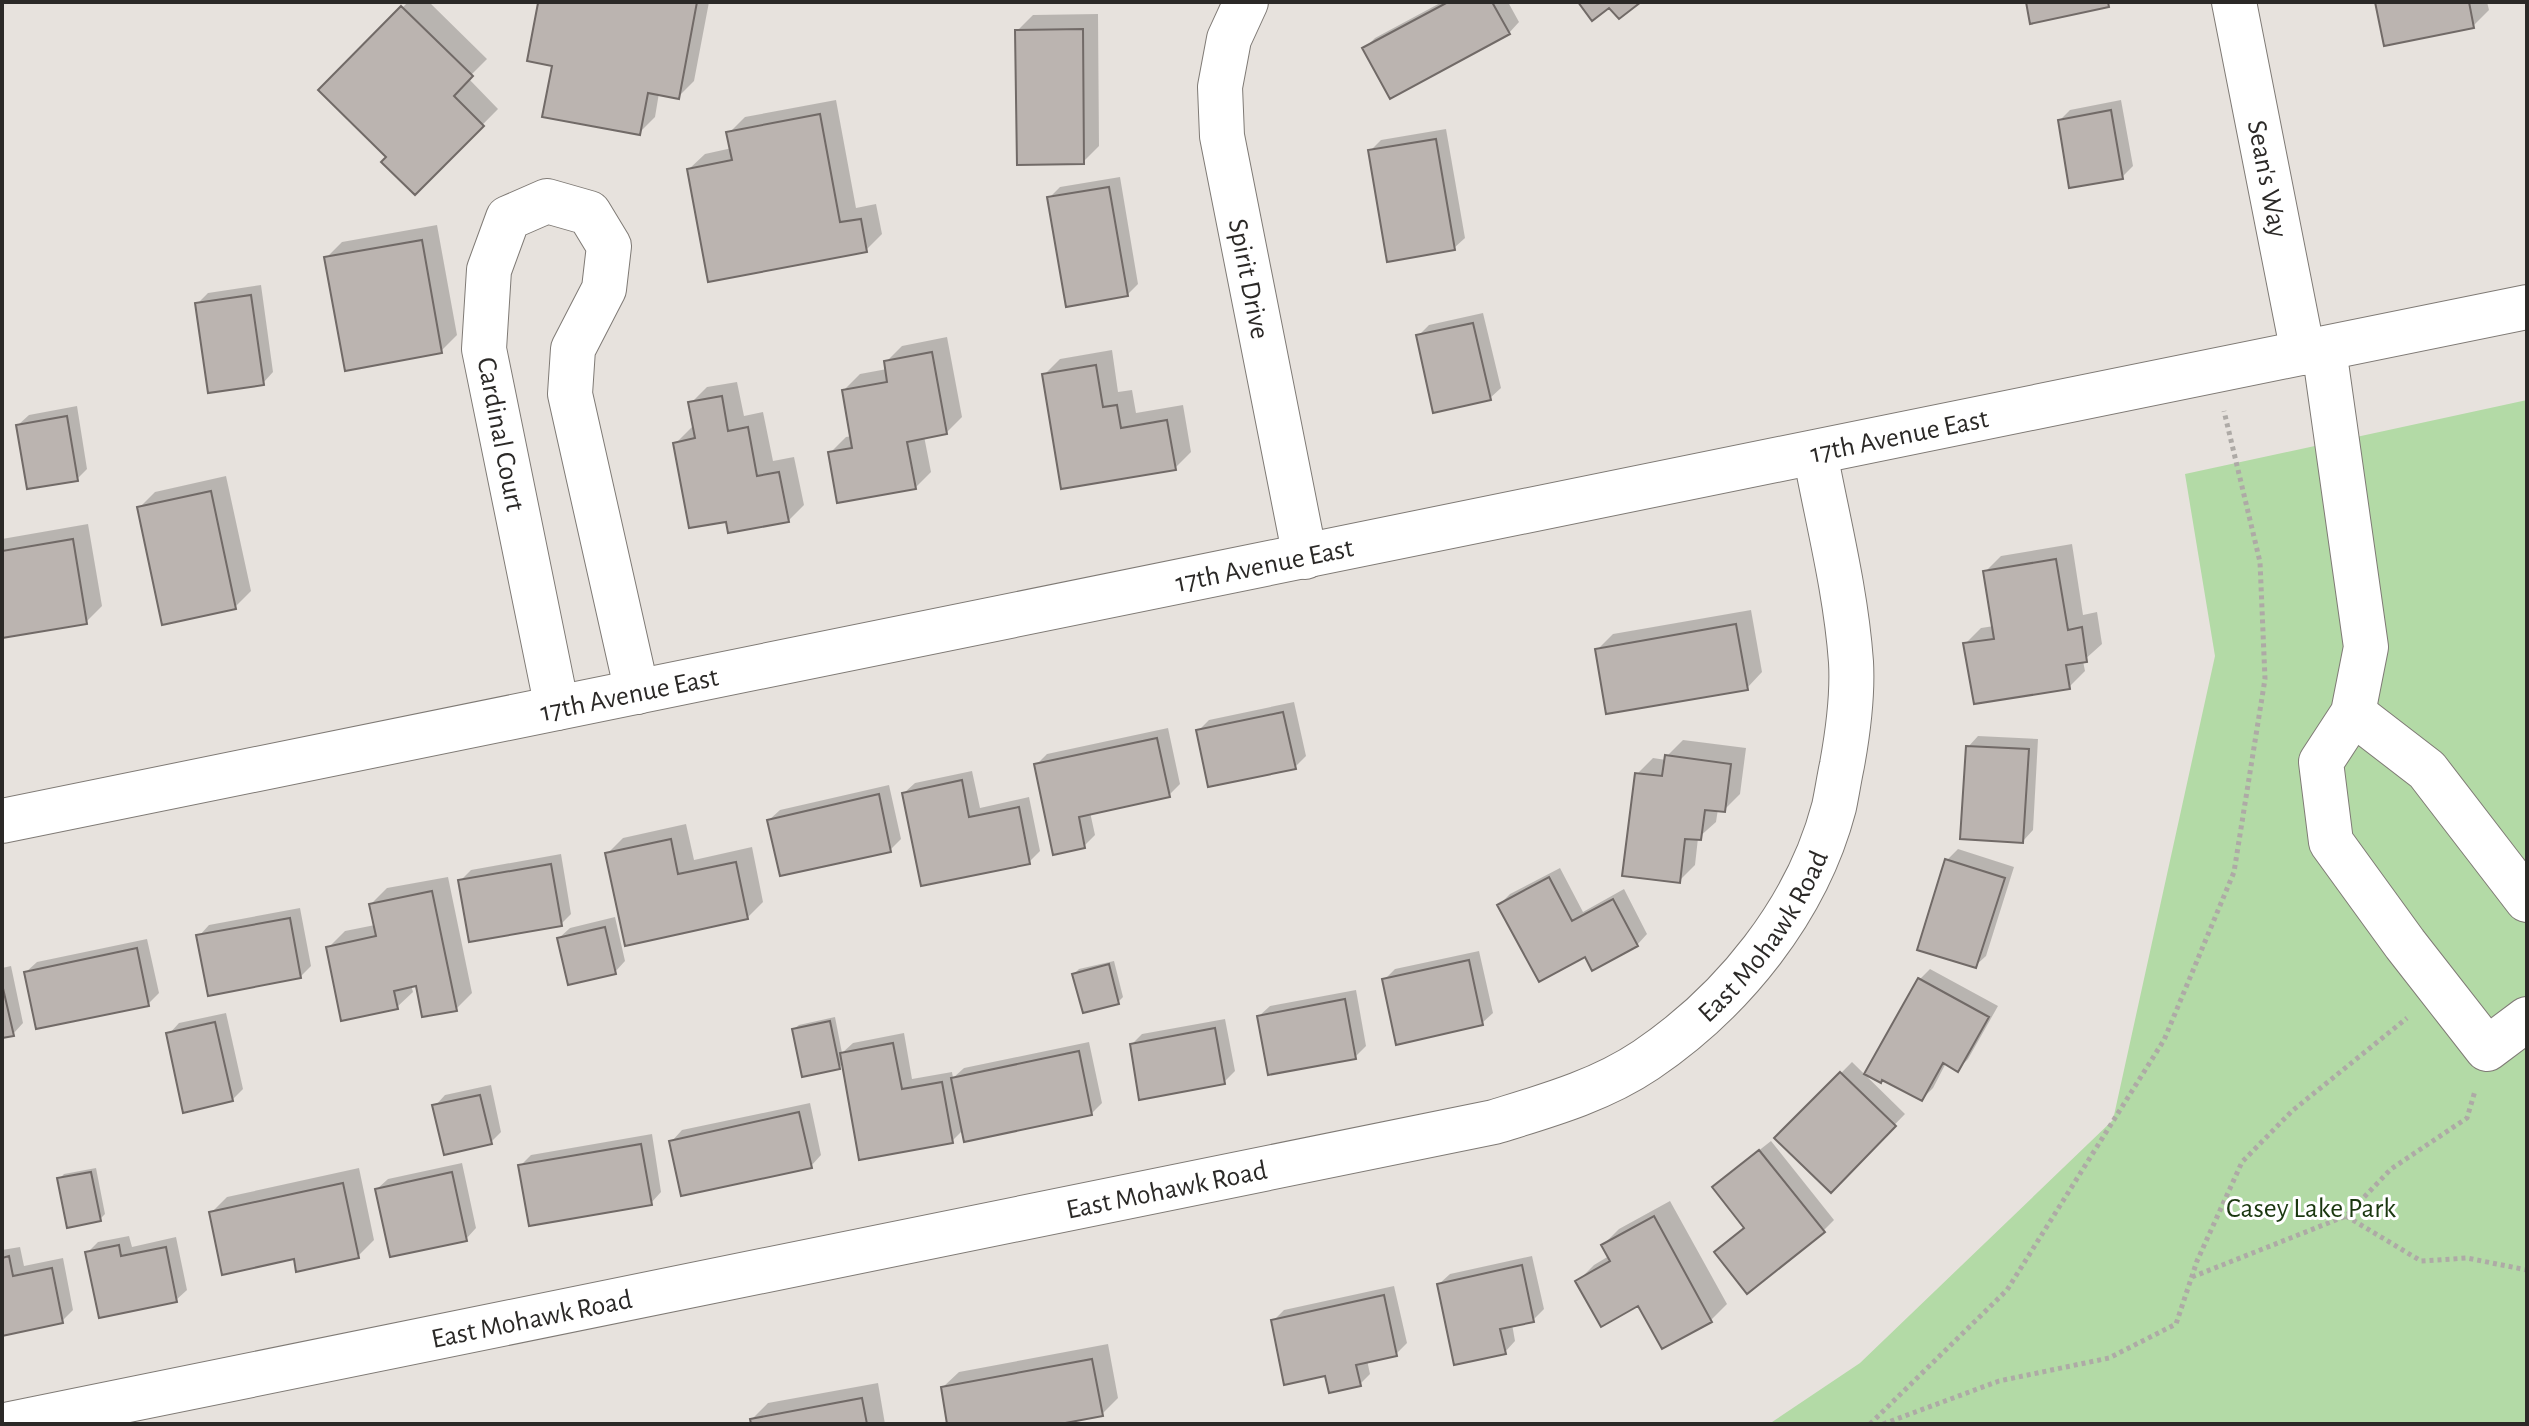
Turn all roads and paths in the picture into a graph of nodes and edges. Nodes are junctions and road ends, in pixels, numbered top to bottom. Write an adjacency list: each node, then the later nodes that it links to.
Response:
1 (1246, 2): 7 (street, Spirit Drive)
2 (2234, 2): 4 (street, Sean's Way)
3 (2527, 307): 4 (street, 17th Avenue East)
4 (2314, 351): 5 (street, 17th Avenue East); 10 (street, Sean's Way)
5 (2214, 372): 6 (street, 17th Avenue East); 20 (path)
6 (1815, 453): 7 (street, 17th Avenue East); 19 (street, East Mohawk Road)
7 (1305, 557): 8 (street, 17th Avenue East)
8 (637, 692): 9 (street, 17th Avenue East); 9 (street, Cardinal Court)
9 (557, 708): 11 (street, 17th Avenue East)
10 (2353, 713): 12 (street); 13 (street)
11 (2, 821)
12 (2527, 900)
13 (2444, 992): 15 (street); 18 (path)
14 (2527, 1019): 15 (street)
15 (2487, 1049): 16 (path)
16 (2346, 1216): 17 (path); 18 (path)
17 (2527, 1270)
18 (2191, 1277): 21 (path)
19 (10, 1424)
20 (1870, 1424)
21 (1883, 1424)

